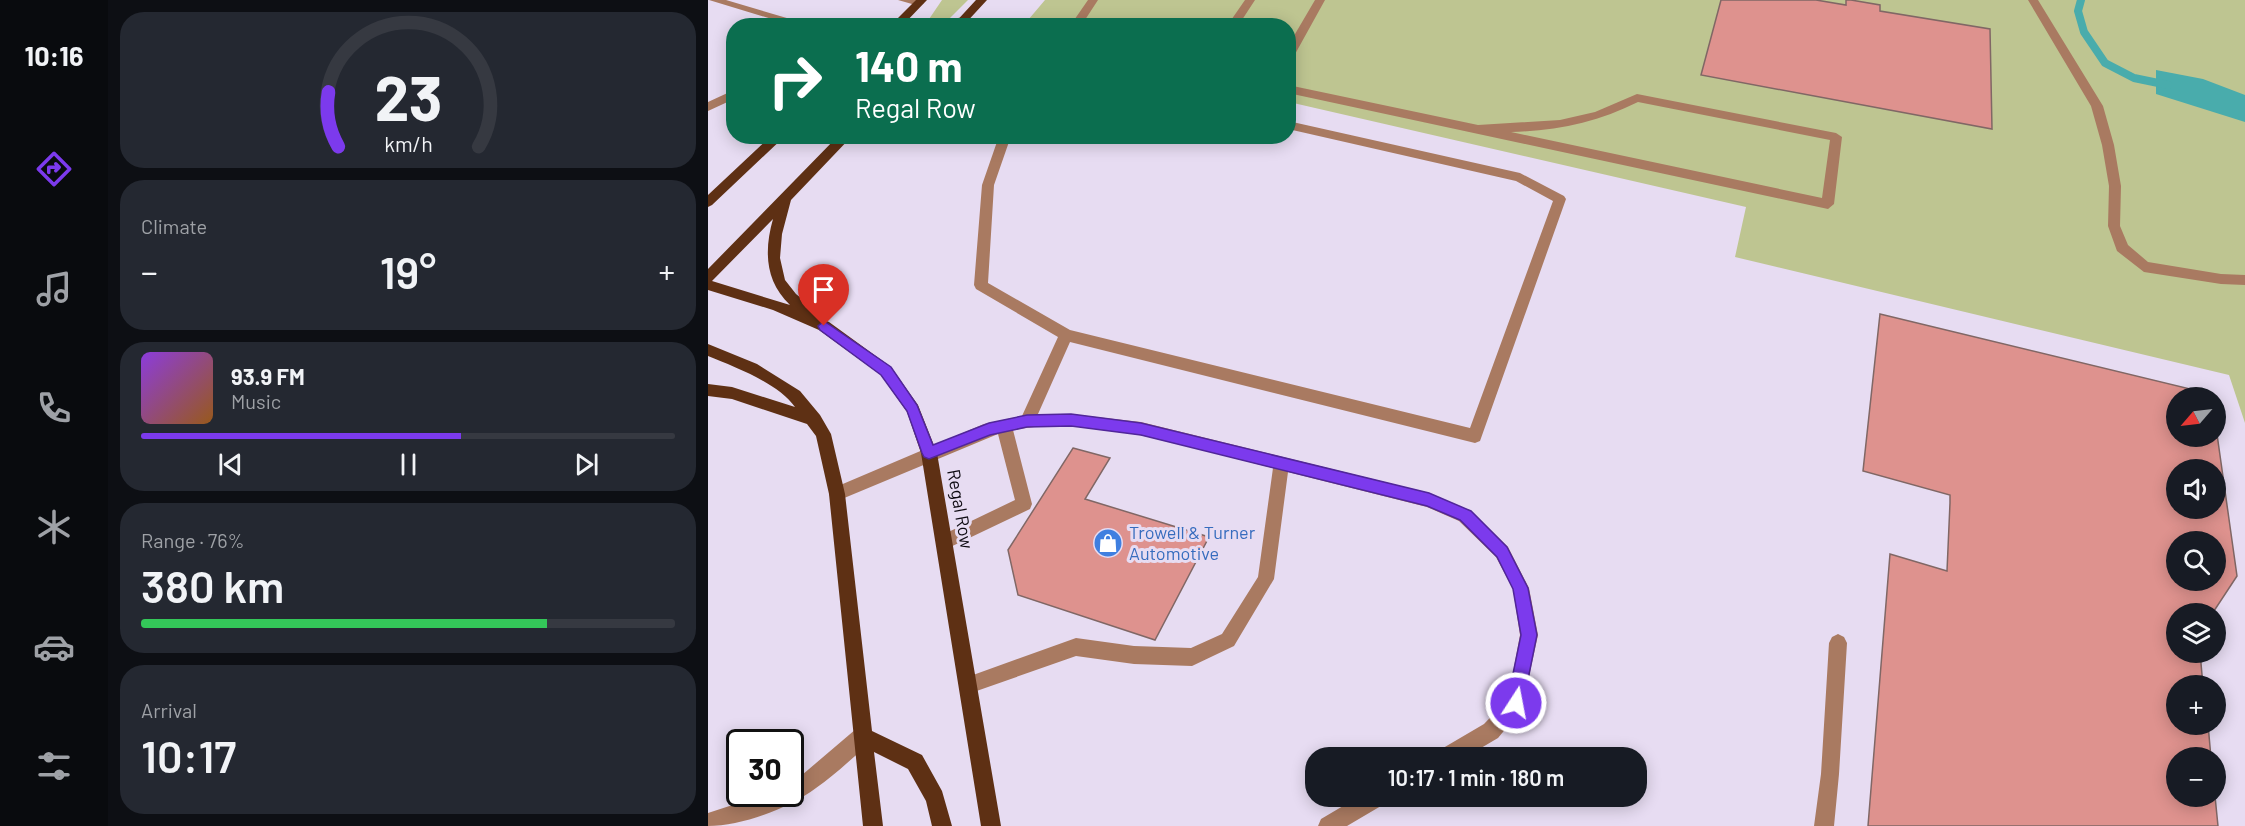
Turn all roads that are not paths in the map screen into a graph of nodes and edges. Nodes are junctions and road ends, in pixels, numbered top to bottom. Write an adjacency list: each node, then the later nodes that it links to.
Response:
1 (714, 0): 9 (street)
2 (903, 0): 8 (street)
3 (982, 0): 11 (main road)
4 (1093, 0): 12 (street)
5 (1250, 0): 13 (street)
6 (1320, 0): 14 (street)
7 (2033, 0): 28 (street)
8 (920, 2): 10 (main road)
9 (780, 18)
10 (904, 18)
11 (964, 18)
12 (1081, 18)
13 (1238, 18)
14 (1296, 42)
15 (1296, 91): 21 (street)
16 (708, 92): 17 (street)
17 (726, 96)
18 (726, 100): 19 (street)
19 (708, 107)
20 (1296, 126): 31 (street)
21 (1479, 129): 21 (street)
22 (770, 144): 26 (main road)
23 (838, 144): 25 (main road)
24 (1002, 144): 31 (street)
25 (786, 197): 27 (main road); 30 (main road)
26 (708, 202)
27 (708, 278)
28 (2245, 280)
29 (708, 285): 30 (main road, Regal Row)
30 (824, 326): 37 (main road, Regal Row)
31 (1066, 335): 35 (street)
32 (708, 350): 34 (main road)
33 (708, 390): 34 (main road)
34 (815, 420): 39 (main road)
35 (1027, 421): 36 (street); 38 (street)
36 (1004, 426): 37 (street); 40 (street)
37 (929, 453): 39 (street); 40 (main road, Regal Row)
38 (1281, 464): 42 (street); 44 (street)
39 (837, 494): 43 (main road)
40 (944, 542): 42 (main road, Regal Row)
41 (1838, 643): 53 (street)
42 (968, 685): 51 (main road, Regal Row)
43 (863, 736): 45 (street); 49 (main road); 50 (main road)
44 (1464, 747)
45 (804, 785)
46 (755, 807): 48 (street)
47 (1361, 807): 52 (street)
48 (708, 823)
49 (873, 826)
50 (942, 826)
51 (991, 826)
52 (1329, 826)
53 (1824, 826)

